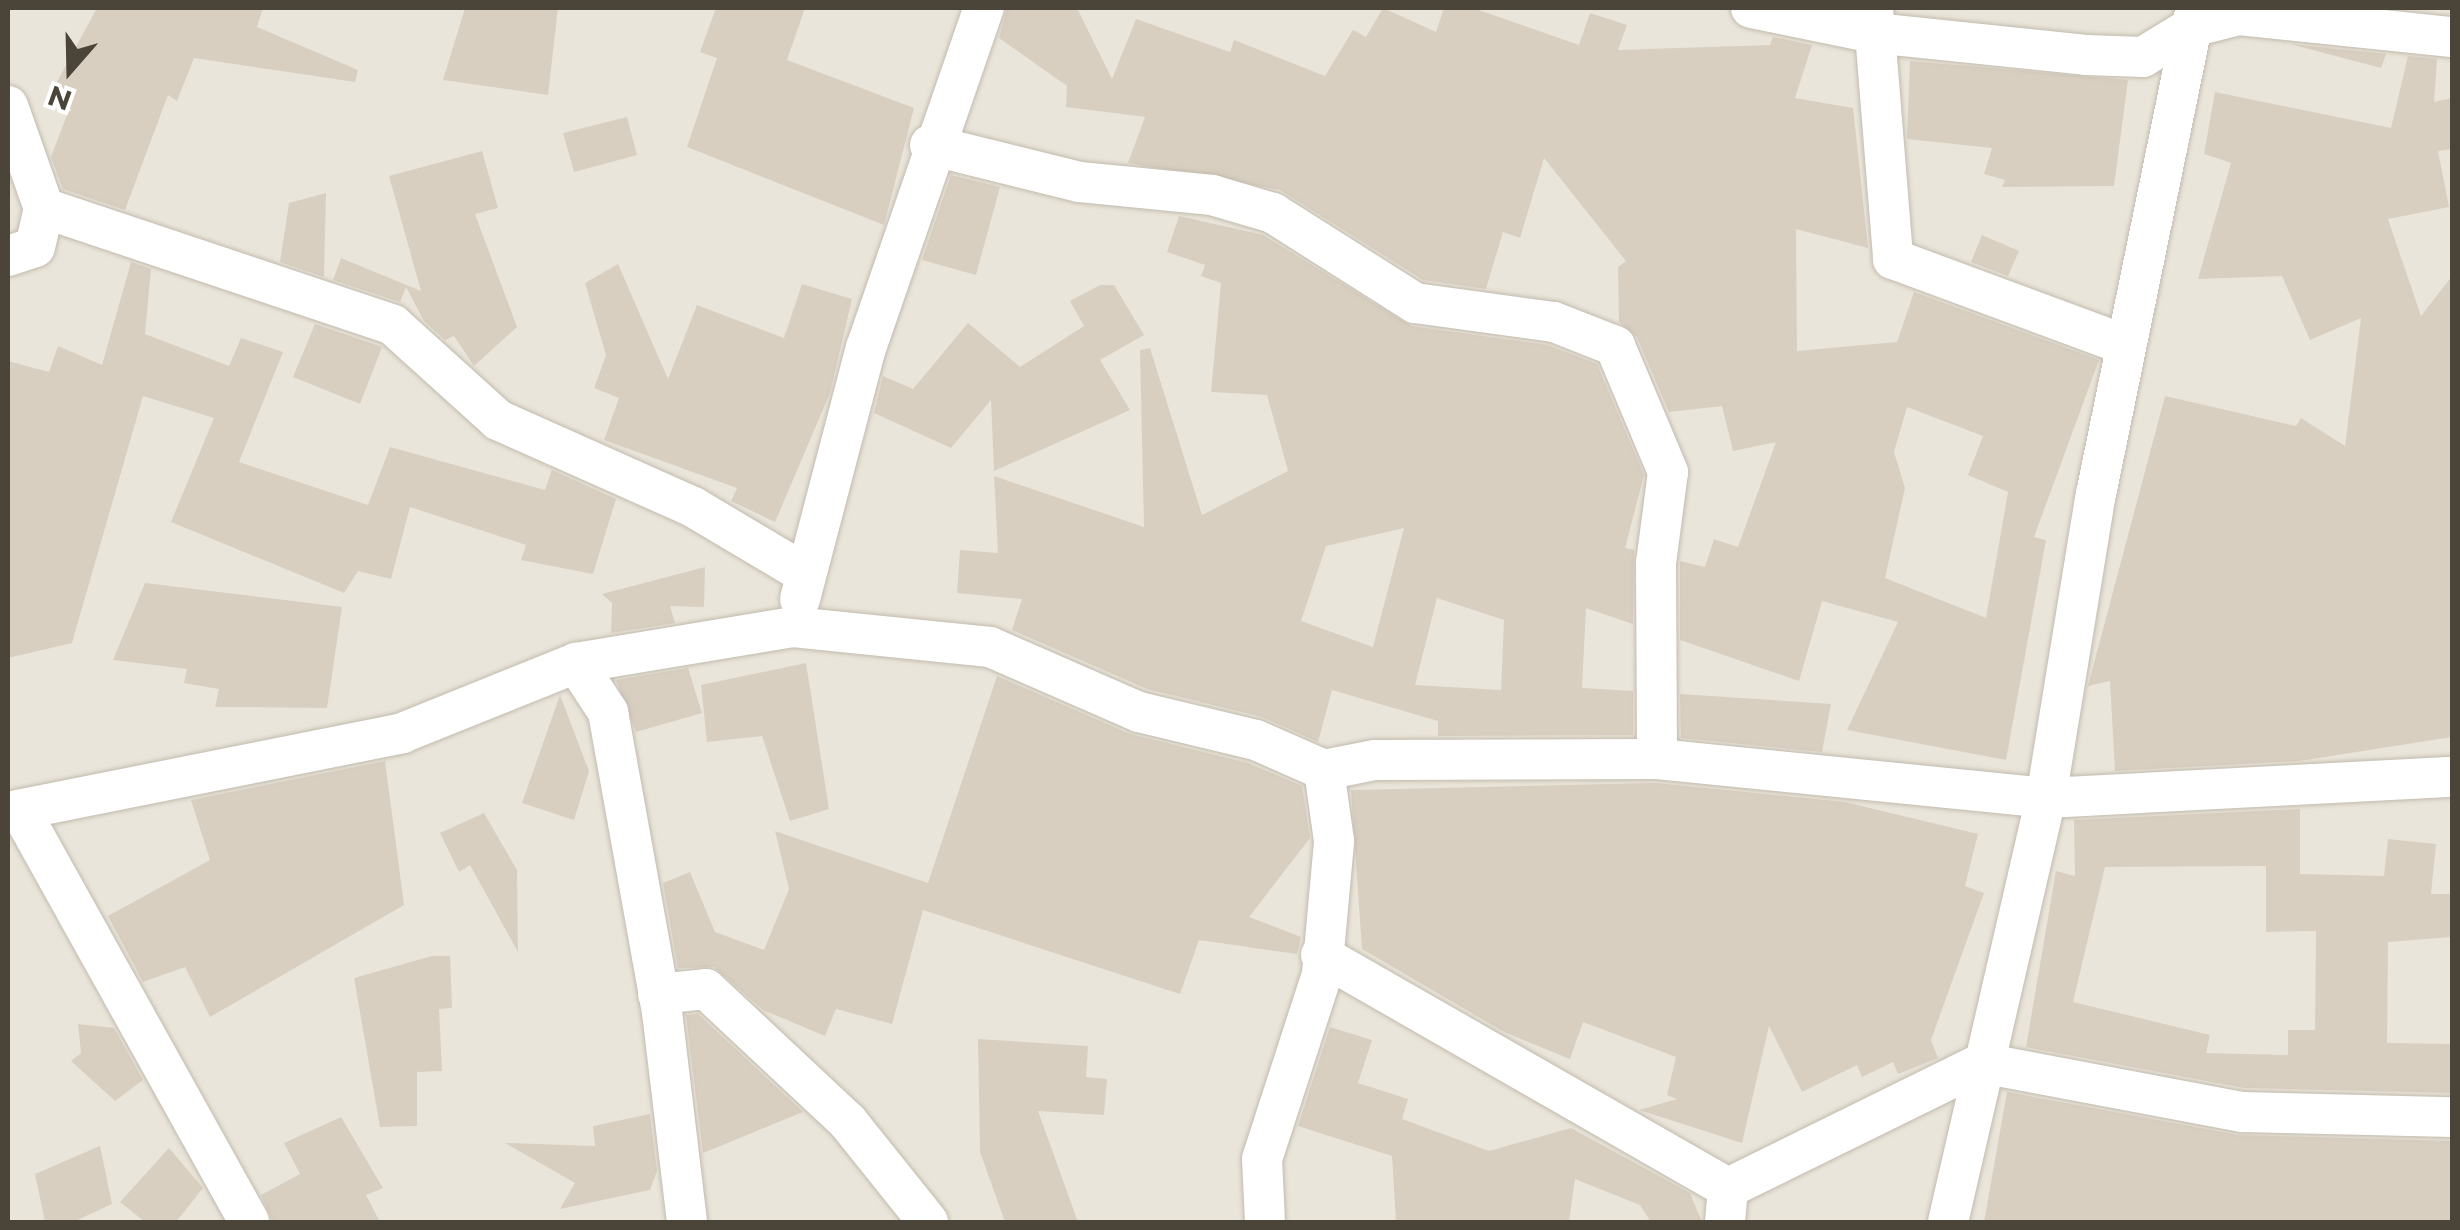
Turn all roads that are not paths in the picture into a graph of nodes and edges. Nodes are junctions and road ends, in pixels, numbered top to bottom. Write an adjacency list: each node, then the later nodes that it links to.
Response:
1 (984, 8): 7 (street)
2 (1751, 8): 4 (street)
3 (2194, 17): 4 (street); 5 (street); 10 (street)
4 (1874, 20): 10 (street)
5 (2452, 37)
6 (8, 106): 8 (street)
7 (930, 146): 11 (street); 14 (street)
8 (44, 208): 9 (street); 11 (street)
9 (8, 256)
10 (2126, 345): 17 (street)
11 (806, 574): 12 (street)
12 (792, 627): 13 (street); 15 (street)
13 (576, 663): 18 (street); 20 (street)
14 (1657, 759): 15 (street); 17 (street)
15 (1324, 770): 19 (street)
16 (2452, 777): 17 (street)
17 (2046, 798): 21 (street)
18 (14, 811): 24 (street)
19 (1321, 955): 23 (street); 27 (street)
20 (658, 994): 25 (street); 26 (street)
21 (1982, 1063): 22 (street); 23 (street); 28 (street)
22 (2452, 1117)
23 (1727, 1205)
24 (249, 1222)
25 (687, 1222)
26 (928, 1222)
27 (1265, 1222)
28 (1948, 1222)

